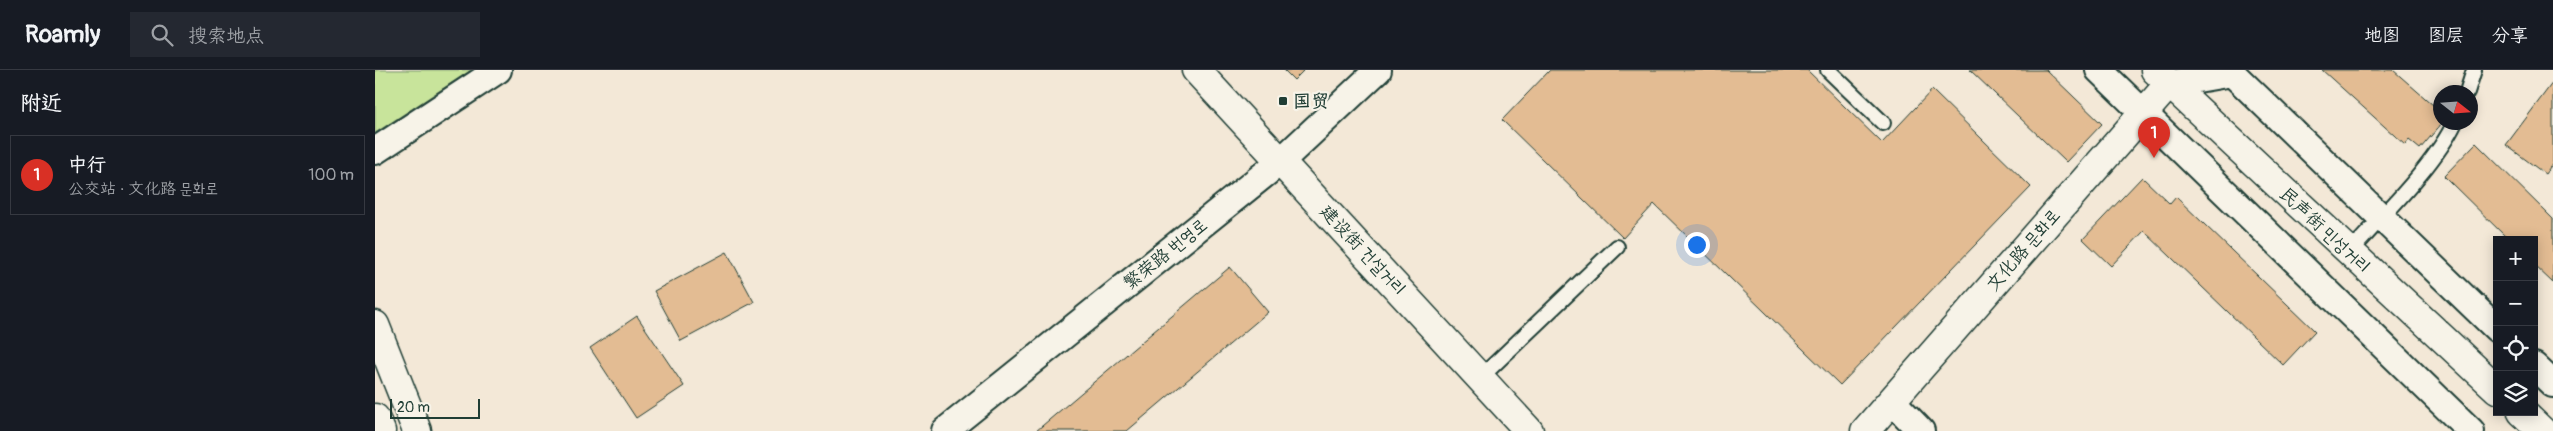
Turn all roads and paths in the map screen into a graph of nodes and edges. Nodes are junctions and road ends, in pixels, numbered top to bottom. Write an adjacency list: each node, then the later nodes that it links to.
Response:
1 (498, 70): 12 (street)
2 (1196, 70): 13 (street, 建设街 건설거리)
3 (1378, 70): 13 (street, 繁荣路 번영로)
4 (1827, 70): 10 (lane)
5 (2099, 70): 9 (street)
6 (2474, 70): 8 (lane)
7 (2168, 73): 9 (street, 文化路 문화로); 14 (street); 16 (street, 民声街 민성거리)
8 (2469, 85)
9 (2143, 112): 23 (street, 文化路 문화로); 32 (street)
10 (1883, 123)
11 (2451, 130): 14 (lane)
12 (375, 151)
13 (1281, 161): 20 (street, 建设街 건설거리); 28 (street, 繁荣路 번영로)
14 (2381, 217): 16 (lane); 18 (street)
15 (1617, 247): 20 (lane)
16 (2349, 252): 22 (street, 民声街 민성거리)
17 (375, 325): 27 (street)
18 (2494, 326)
19 (2538, 370): 21 (street)
20 (1480, 378): 29 (street, 建设街 건설거리)
21 (2553, 384)
22 (2493, 385)
23 (1892, 401): 30 (street, 文化路 문화로); 31 (street)
24 (2526, 416): 33 (street)
25 (375, 418): 26 (street)
26 (381, 431)
27 (417, 431)
28 (945, 431)
29 (1529, 431)
30 (1865, 431)
31 (1921, 431)
32 (2471, 431)
33 (2542, 431)

